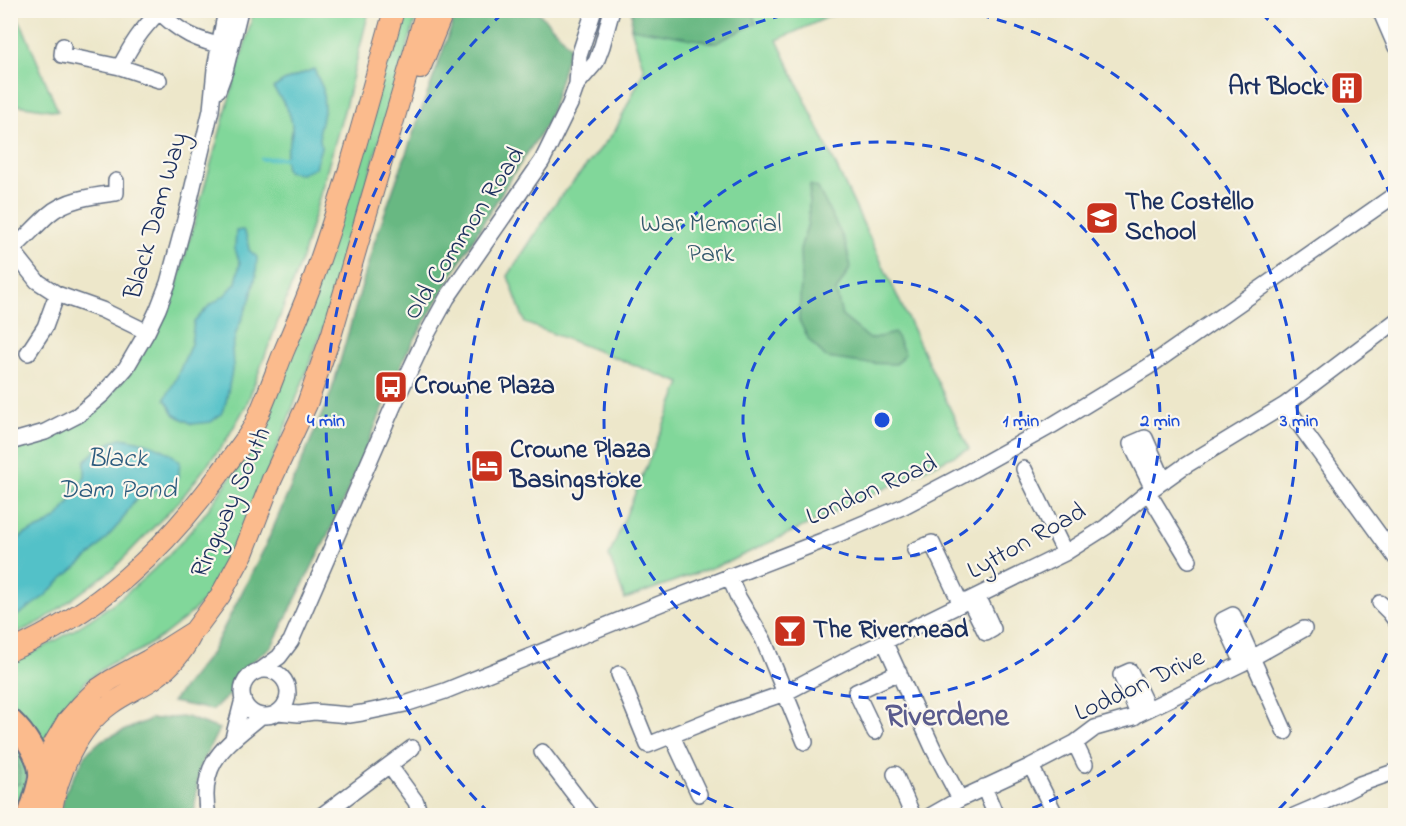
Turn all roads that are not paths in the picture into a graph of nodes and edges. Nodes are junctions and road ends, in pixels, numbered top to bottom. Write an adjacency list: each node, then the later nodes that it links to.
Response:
1 (226, 10): 12 (street, Black Dam Way)
2 (240, 10): 12 (street, Black Dam Way)
3 (384, 10): 17 (main road)
4 (394, 10): 17 (main road, Ringway South)
5 (426, 10): 18 (main road, Ringway South)
6 (444, 10): 18 (main road)
7 (594, 10): 16 (street, Old Common Road)
8 (612, 10): 16 (street, Old Common Road)
9 (1380, 10): 13 (street)
10 (158, 11): 12 (street); 14 (street)
11 (63, 45): 14 (street)
12 (225, 47): 24 (street, Black Dam Way)
13 (1395, 47)
14 (120, 67): 15 (street)
15 (159, 80)
16 (577, 84): 38 (street, Old Common Road)
17 (354, 154): 40 (main road, Ringway South)
18 (375, 180): 37 (main road, Ringway South)
19 (116, 193): 21 (street)
20 (1395, 194): 34 (street, London Road)
21 (12, 248): 22 (street)
22 (57, 294): 24 (street); 25 (street)
23 (1395, 321): 26 (street, Lytton Road)
24 (147, 332): 27 (street, Black Dam Way)
25 (28, 353)
26 (1285, 405): 29 (street, Lytton Road); 32 (street)
27 (10, 442)
28 (1024, 469): 31 (street)
29 (1155, 487): 31 (street, Lytton Road); 33 (street)
30 (915, 550): 35 (street)
31 (1065, 553): 35 (street, Lytton Road)
32 (1395, 558)
33 (1189, 560)
34 (729, 576): 46 (street); 49 (street, London Road)
35 (969, 600): 39 (street, Lytton Road)
36 (1305, 629): 41 (street, Loddon Drive)
37 (194, 632): 65 (main road, Ringway South); 72 (main road)
38 (291, 641): 42 (street, Old Common Road); 45 (street, Old Common Road)
39 (885, 642): 43 (street); 46 (street, Lytton Road)
40 (10, 651)
41 (1248, 660): 53 (street); 57 (street, Loddon Drive)
42 (261, 670): 45 (street); 47 (street)
43 (899, 672): 52 (street); 68 (street)
44 (619, 674): 54 (street, Lytton Road)
45 (285, 683): 48 (street); 49 (street)
46 (785, 693): 54 (street, Lytton Road); 56 (street)
47 (243, 699): 50 (street); 55 (street)
48 (278, 712): 49 (street, London Road); 50 (street)
49 (314, 712)
50 (261, 716): 55 (street)
51 (10, 720): 65 (highway)
52 (875, 732)
53 (1286, 732)
54 (672, 736): 67 (street)
55 (233, 738): 73 (street)
56 (805, 742)
57 (1076, 743): 60 (street); 62 (street, Loddon Drive)
58 (412, 748): 61 (street)
59 (542, 752): 70 (street)
60 (1085, 764)
61 (389, 765): 74 (street); 75 (street)
62 (1031, 766): 66 (street, Loddon Drive); 79 (street)
63 (1391, 773): 69 (street)
64 (895, 774): 76 (street)
65 (40, 776): 71 (highway)
66 (984, 787): 68 (street, Loddon Drive); 78 (street)
67 (699, 794)
68 (960, 799): 77 (street, Loddon Drive)
69 (1316, 811): 80 (street)
70 (586, 814)
71 (29, 816)
72 (51, 816)
73 (208, 816)
74 (321, 816)
75 (420, 816)
76 (913, 816)
77 (930, 816)
78 (996, 816)
79 (1056, 816)
80 (1294, 816)

